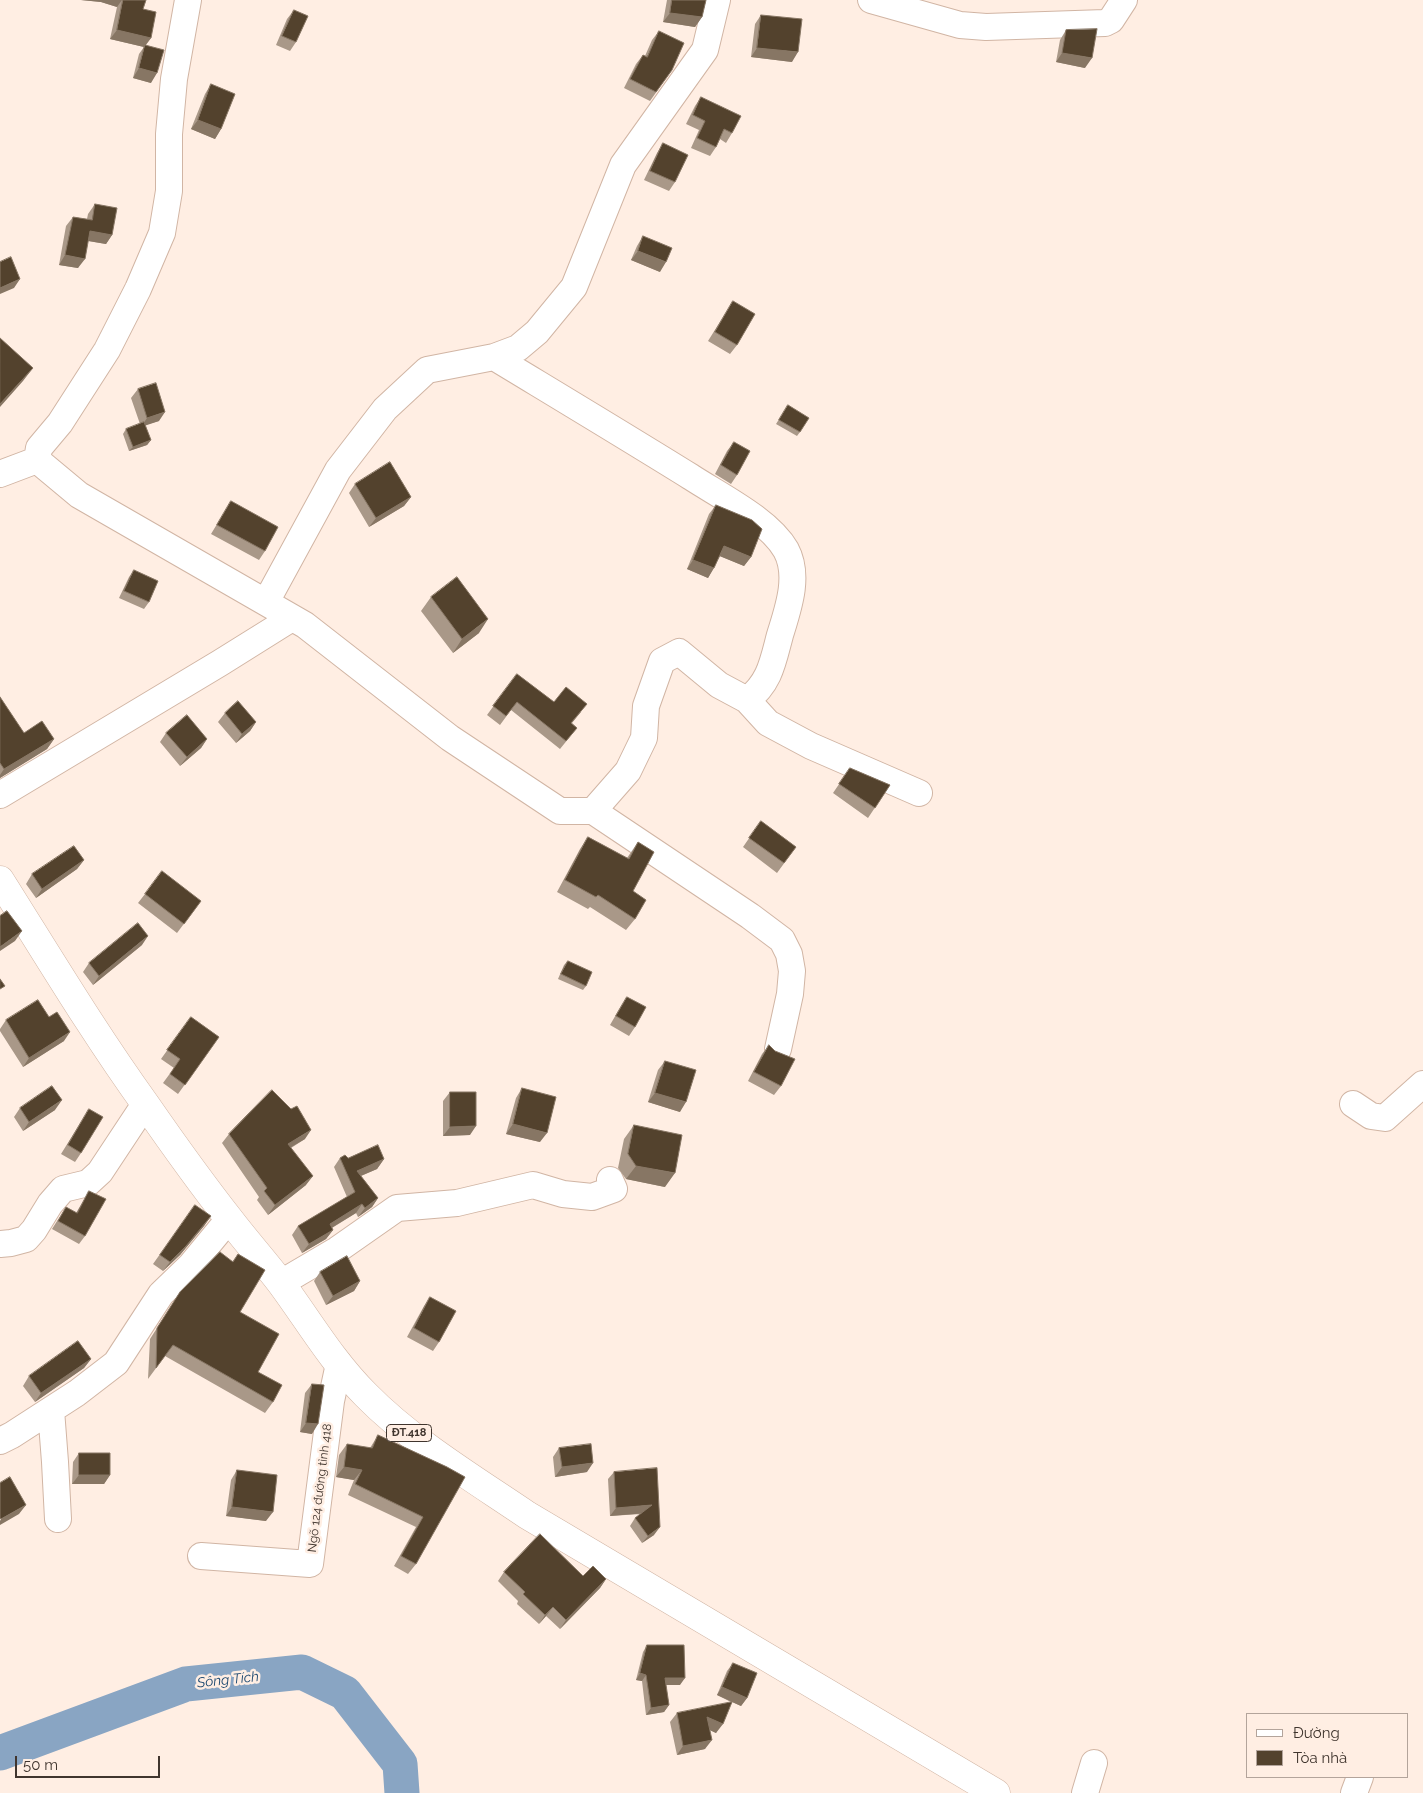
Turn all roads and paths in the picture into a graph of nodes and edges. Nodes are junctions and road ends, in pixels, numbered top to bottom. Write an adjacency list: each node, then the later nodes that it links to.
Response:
1 (188, 0): 6 (street)
2 (717, 0): 5 (street)
3 (871, 0): 4 (street)
4 (1124, 0)
5 (494, 357): 8 (street); 10 (street)
6 (37, 460): 7 (street); 8 (street)
7 (0, 474)
8 (266, 602): 9 (street)
9 (292, 618): 12 (street); 13 (street)
10 (748, 700): 11 (street); 13 (street)
11 (919, 793)
12 (0, 795)
13 (593, 811): 15 (street)
14 (0, 880): 17 (main road, ĐT.418)
15 (778, 1049)
16 (1423, 1084): 18 (street)
17 (145, 1104): 20 (main road, ĐT.418); 21 (street)
18 (1353, 1104)
19 (610, 1180): 22 (street)
20 (229, 1219): 22 (main road, ĐT.418); 24 (street)
21 (0, 1244)
22 (281, 1283): 23 (main road, ĐT.418)
23 (338, 1364): 27 (street, Ngõ 124 đường tỉnh 418); 29 (main road, ĐT.418)
24 (51, 1410): 25 (street); 26 (street)
25 (0, 1440)
26 (58, 1519)
27 (201, 1556)
28 (1094, 1763): 30 (street)
29 (996, 1793)
30 (1086, 1793)

